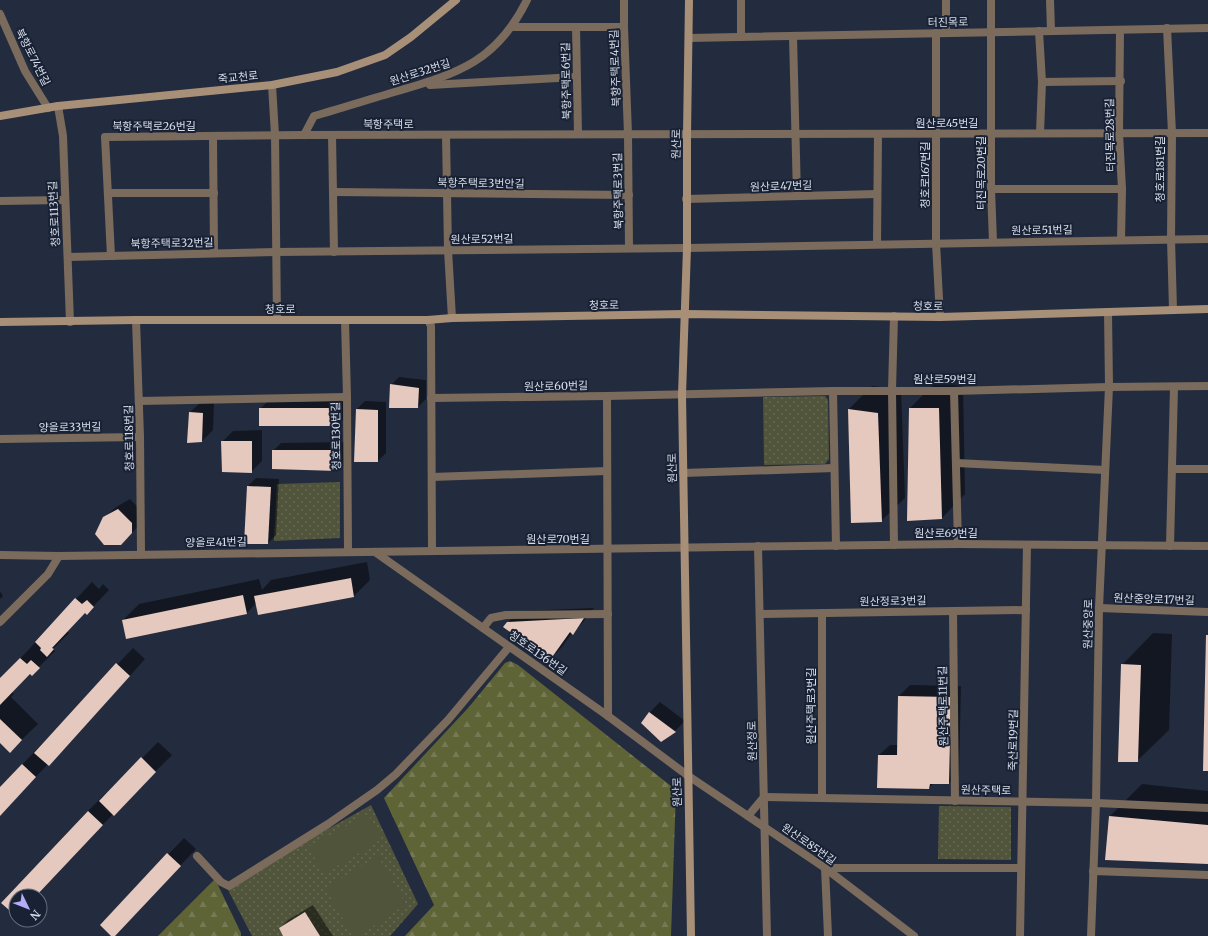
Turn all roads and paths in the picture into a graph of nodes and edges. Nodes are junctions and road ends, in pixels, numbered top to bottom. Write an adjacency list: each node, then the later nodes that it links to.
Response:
1 (456, 0): 27 (street, 죽교천로)
2 (527, 0): 10 (street, 원산로32번길)
3 (624, 0): 12 (street, 북항주택로4번길)
4 (689, 0): 23 (street, 원산로)
5 (741, 0): 22 (street)
6 (946, 0): 20 (street)
7 (991, 0): 18 (street, 터진목로20번길)
8 (1050, 0): 15 (street)
9 (0, 14): 30 (street, 북항로74번길)
10 (512, 27): 11 (street); 28 (street, 원산로32번길)
11 (576, 27): 12 (street); 24 (street, 북항주택로6번길)
12 (624, 27): 37 (street, 북항주택로4번길)
13 (1167, 28): 14 (street, 터진목로); 16 (street, 터진목로); 34 (street, 청호로181번길)
14 (1208, 28)
15 (1051, 30): 16 (street, 터진목로); 17 (street, 터진목로)
16 (1120, 30): 25 (street, 터진목로28번길)
17 (1039, 31): 18 (street, 터진목로); 26 (street)
18 (991, 32): 20 (street, 터진목로); 42 (street, 터진목로20번길)
19 (936, 33): 20 (street, 터진목로); 21 (street, 터진목로); 41 (street, 청호로167번길)
20 (946, 33)
21 (793, 36): 22 (street, 터진목로); 39 (street)
22 (741, 37): 23 (street, 터진목로)
23 (689, 38): 38 (street, 원산로)
24 (576, 77): 28 (street); 36 (street, 북항주택로6번길)
25 (1121, 81): 26 (street); 33 (street, 터진목로28번길)
26 (1042, 82): 32 (street)
27 (272, 84): 29 (street, 죽교천로); 43 (street)
28 (421, 85): 44 (street, 원산로32번길)
29 (58, 106): 30 (street, 죽교천로); 57 (street, 청호로113번길)
30 (48, 108): 31 (street, 죽교천로)
31 (0, 116)
32 (1040, 133): 33 (street, 원산로45번길); 42 (street, 원산로45번길)
33 (1120, 133): 34 (street, 원산로45번길); 49 (street, 터진목로28번길)
34 (1172, 133): 35 (street, 원산로45번길); 60 (street, 청호로181번길)
35 (1208, 133)
36 (578, 134): 37 (street, 북항주택로); 46 (street, 북항주택로)
37 (628, 134): 38 (street, 북항주택로); 55 (street, 북항주택로3번길)
38 (687, 134): 39 (street, 원산로45번길); 58 (street, 원산로)
39 (796, 134): 40 (street, 원산로45번길); 56 (street)
40 (878, 134): 41 (street, 원산로45번길); 54 (street)
41 (936, 134): 42 (street, 원산로45번길); 64 (street, 청호로167번길)
42 (992, 134): 48 (street, 터진목로20번길)
43 (274, 135): 44 (street, 북항주택로); 47 (street, 북항주택로26번길); 69 (street)
44 (304, 135): 45 (street, 북항주택로)
45 (332, 135): 46 (street, 북항주택로); 50 (street)
46 (446, 135): 53 (street)
47 (213, 137): 51 (street, 북항주택로26번길); 52 (street)
48 (991, 189): 49 (street); 63 (street, 터진목로20번길)
49 (1122, 189): 62 (street, 터진목로28번길)
50 (334, 192): 53 (street, 북항주택로3번안길); 70 (street)
51 (108, 193): 52 (street); 72 (street, 북항주택로26번길)
52 (214, 193): 71 (street)
53 (447, 194): 55 (street, 북항주택로3번안길); 68 (street)
54 (877, 194): 56 (street, 원산로47번길); 65 (street)
55 (629, 195): 66 (street, 북항주택로3번길)
56 (797, 196): 58 (street, 원산로47번길)
57 (64, 200): 59 (street); 73 (street, 청호로113번길)
58 (686, 200): 67 (street, 원산로)
59 (0, 201)
60 (1171, 239): 61 (street, 원산로51번길); 62 (street, 원산로51번길); 74 (street, 청호로181번길)
61 (1208, 239)
62 (1121, 240): 63 (street, 원산로51번길)
63 (993, 242): 64 (street, 원산로51번길)
64 (936, 243): 65 (street, 원산로51번길); 79 (street, 청호로167번길)
65 (877, 244): 67 (street, 원산로51번길)
66 (630, 248): 67 (street, 원산로52번길); 68 (street, 원산로52번길)
67 (687, 248): 77 (street, 원산로)
68 (448, 250): 70 (street, 원산로52번길); 80 (street)
69 (276, 252): 70 (street, 원산로52번길); 71 (street, 북항주택로32번길); 82 (street)
70 (334, 252)
71 (214, 253): 72 (street, 북항주택로32번길)
72 (111, 256): 73 (street, 북항주택로32번길)
73 (68, 257): 86 (street, 청호로113번길)
74 (1173, 309): 75 (street, 청호로); 76 (street, 청호로)
75 (1208, 309)
76 (1108, 312): 79 (street, 청호로); 88 (street, 원산중앙로)
77 (685, 314): 78 (street, 청호로); 80 (street, 청호로); 93 (street, 원산로)
78 (894, 316): 79 (street, 청호로); 90 (street)
79 (940, 317)
80 (452, 318): 84 (street, 청호로)
81 (136, 320): 82 (street, 청호로); 86 (street, 청호로); 97 (street, 청호로118번길)
82 (277, 320): 83 (street, 청호로)
83 (345, 320): 84 (street, 청호로); 95 (street, 청호로130번길)
84 (428, 320): 96 (street)
85 (0, 322): 86 (street, 청호로)
86 (70, 322)
87 (1208, 386): 89 (street, 원산로59번길)
88 (1109, 387): 89 (street, 원산로59번길); 92 (street, 원산로59번길); 104 (street, 원산중앙로)
89 (1174, 387): 102 (street)
90 (892, 390): 91 (street, 원산로59번길); 92 (street, 원산로59번길); 110 (street)
91 (833, 391): 93 (street, 원산로59번길); 101 (street)
92 (954, 391): 100 (street)
93 (682, 395): 94 (street, 원산로60번길); 106 (street, 원산로)
94 (607, 396): 96 (street, 원산로60번길); 105 (street)
95 (347, 397): 97 (street); 119 (street, 청호로130번길)
96 (431, 398): 107 (street)
97 (139, 401): 98 (street, 청호로118번길)
98 (140, 437): 99 (street, 양을로33번길); 121 (street, 청호로118번길)
99 (0, 439)
100 (956, 464): 104 (street); 108 (street)
101 (834, 468): 106 (street); 113 (street)
102 (1172, 469): 103 (street); 114 (street)
103 (1208, 469)
104 (1105, 470): 111 (street, 원산중앙로)
105 (607, 471): 107 (street); 117 (street)
106 (683, 473): 116 (street, 원산로)
107 (432, 477): 118 (street)
108 (958, 544): 109 (street, 원산로69번길); 110 (street, 원산로69번길)
109 (1027, 544): 111 (street, 원산로69번길); 125 (street, 죽산로19번길)
110 (894, 545): 113 (street, 원산로69번길)
111 (1102, 545): 114 (street, 원산로69번길); 124 (street, 원산중앙로)
112 (758, 546): 113 (street, 원산로69번길); 116 (street, 원산로69번길); 130 (street, 원산정로)
113 (836, 546)
114 (1170, 546): 115 (street, 원산로69번길)
115 (1208, 546)
116 (685, 548): 117 (street, 원산로70번길); 135 (street, 원산로)
117 (607, 549): 118 (street, 원산로70번길); 129 (street)
118 (432, 551): 120 (street, 양을로41번길)
119 (348, 552): 120 (street, 양을로41번길); 121 (street, 양을로41번길)
120 (375, 552): 132 (street, 청호로136번길)
121 (141, 554): 123 (street, 양을로41번길)
122 (0, 555): 123 (street, 양을로41번길)
123 (59, 556): 131 (street)
124 (1099, 608): 127 (street, 원산중앙로17번길); 140 (street, 원산중앙로)
125 (1026, 610): 126 (street, 원산정로3번길); 139 (street, 죽산로19번길)
126 (953, 611): 128 (street, 원산정로3번길); 138 (street, 원산주택로11번길)
127 (1208, 612)
128 (822, 613): 130 (street, 원산정로3번길); 137 (street, 원산주택로3번길)
129 (608, 614): 132 (street); 134 (street)
130 (760, 614): 136 (street, 원산정로)
131 (0, 622)
132 (483, 628): 133 (street, 청호로136번길)
133 (509, 647): 134 (street, 청호로136번길); 144 (street)
134 (608, 716): 135 (street, 청호로136번길)
135 (687, 775): 142 (street, 원산로85번길); 149 (street, 원산로)
136 (764, 797): 137 (street, 원산주택로); 142 (street); 143 (street, 원산정로)
137 (822, 798): 138 (street, 원산주택로)
138 (955, 800): 139 (street, 원산주택로)
139 (1023, 802): 140 (street, 원산주택로); 146 (street, 죽산로19번길)
140 (1096, 803): 141 (street, 원산주택로); 147 (street, 원산중앙로)
141 (1208, 808)
142 (748, 816): 143 (street, 원산로85번길)
143 (765, 826): 145 (street, 원산로85번길); 150 (street, 원산정로)
144 (197, 856)
145 (825, 868): 146 (street); 151 (street); 152 (street, 원산로85번길)
146 (1022, 868): 153 (street, 죽산로19번길)
147 (1093, 871): 148 (street); 154 (street, 원산중앙로)
148 (1208, 875)
149 (691, 936)
150 (767, 936)
151 (828, 936)
152 (914, 936)
153 (1020, 936)
154 (1091, 936)

